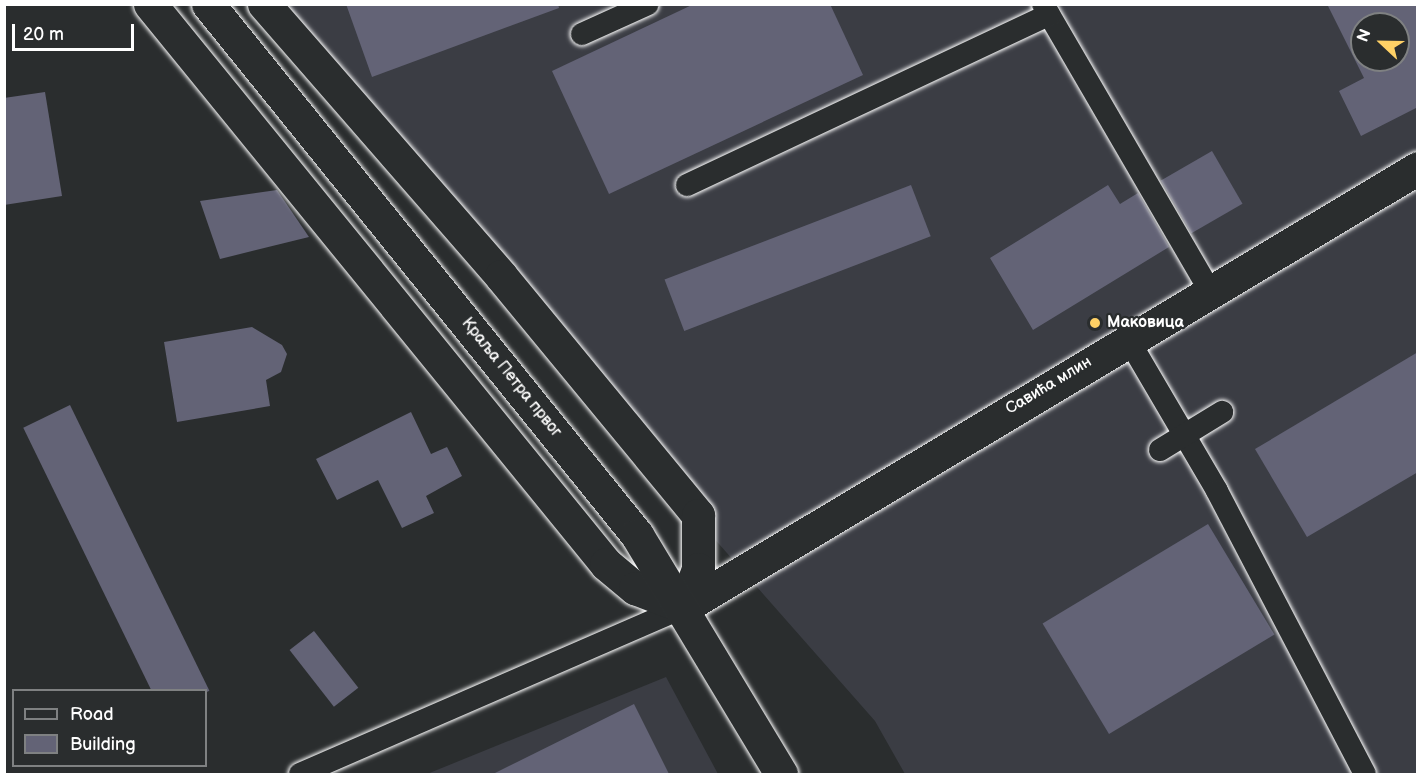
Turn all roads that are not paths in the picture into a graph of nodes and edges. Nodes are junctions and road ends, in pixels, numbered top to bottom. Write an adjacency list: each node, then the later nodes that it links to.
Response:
1 (150, 4): 14 (street)
2 (208, 4): 14 (street, Краља Петра првог)
3 (264, 4): 14 (street)
4 (648, 4): 6 (lane)
5 (1046, 10): 8 (lane); 9 (lane)
6 (582, 34)
7 (1418, 168): 9 (street, Савића млин)
8 (687, 185)
9 (1209, 289): 10 (street, Савића млин)
10 (1128, 339): 12 (lane); 14 (street, Савића млин)
11 (1222, 412): 12 (lane)
12 (1184, 435): 13 (lane); 17 (lane)
13 (1160, 450)
14 (684, 607): 15 (lane); 16 (street, Краља Петра првог)
15 (300, 774)
16 (781, 774)
17 (1365, 774)

